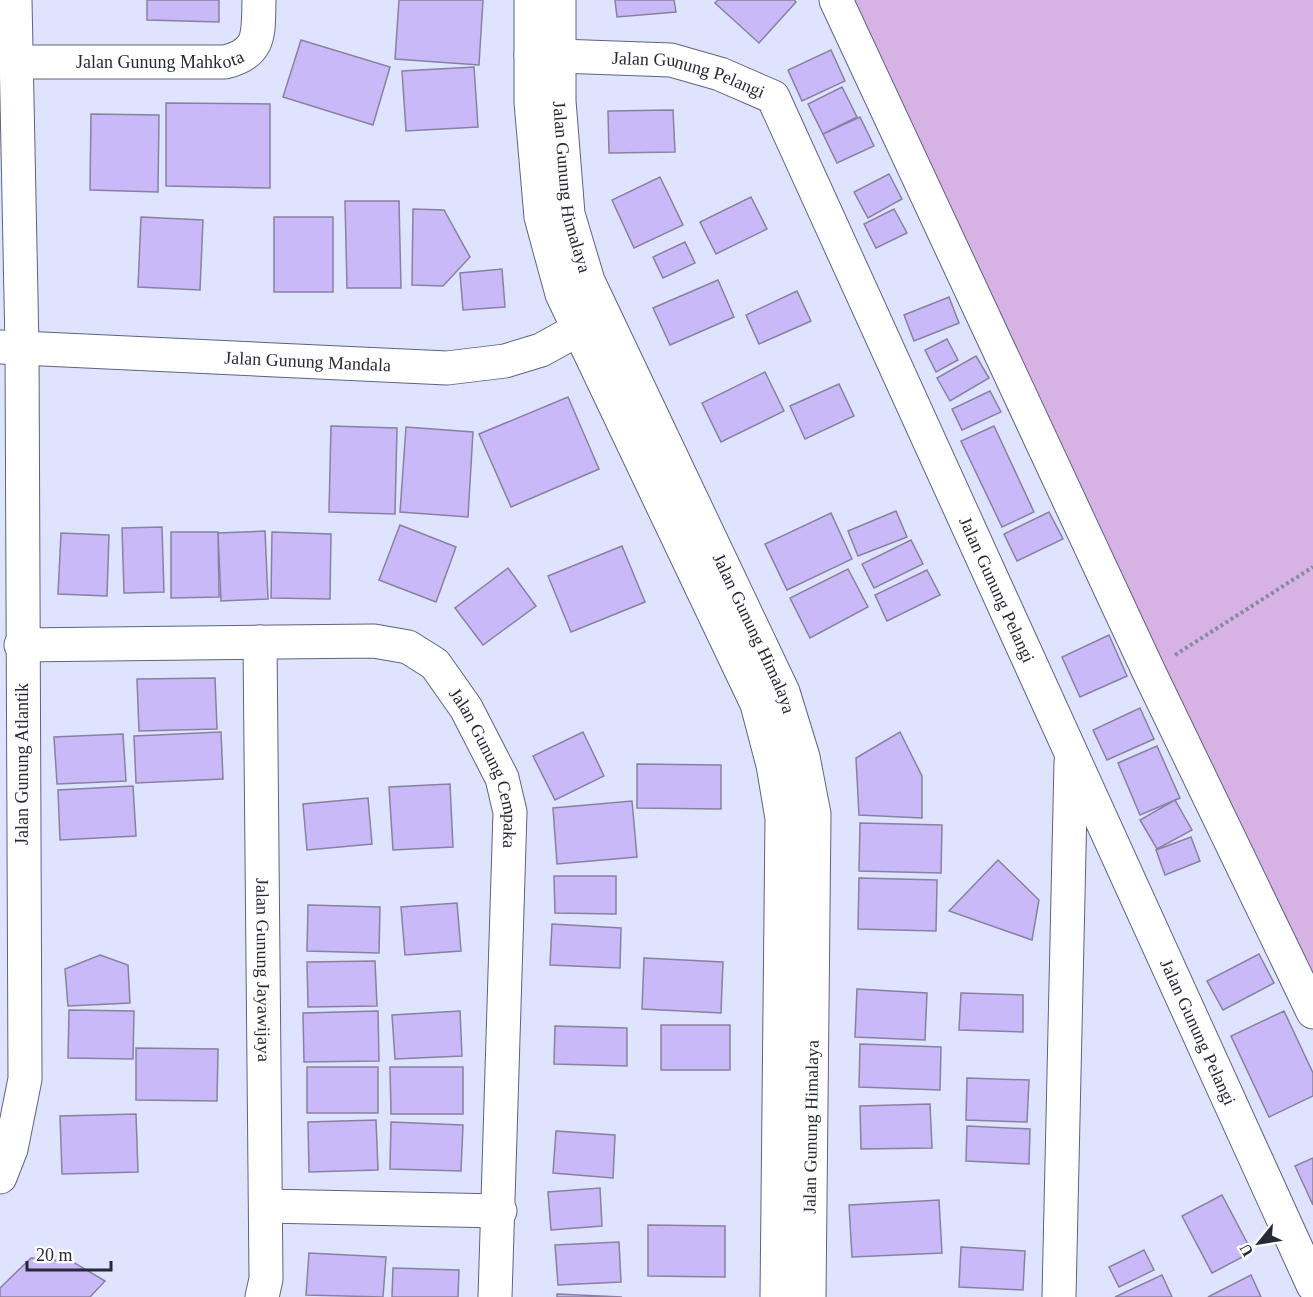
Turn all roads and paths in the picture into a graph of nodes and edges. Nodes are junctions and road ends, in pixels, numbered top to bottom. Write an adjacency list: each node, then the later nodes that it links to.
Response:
1 (15, 0): 7 (street)
2 (259, 0): 7 (street, Jalan Gunung Mahkota)
3 (531, 0): 6 (street, Jalan Gunung Himalaya)
4 (559, 0): 6 (street, Jalan Gunung Himalaya)
5 (836, 0): 13 (street)
6 (545, 55): 8 (street, Jalan Gunung Himalaya); 14 (street, Jalan Gunung Pelangi)
7 (14, 62): 9 (street)
8 (592, 322): 9 (street, Jalan Gunung Mandala); 22 (street, Jalan Gunung Himalaya); 23 (street, Jalan Gunung Himalaya)
9 (11, 347): 12 (street, Jalan Gunung Atlantik)
10 (1313, 567): 13 (path)
11 (260, 642): 12 (street, Jalan Gunung Cempaka); 17 (street, Jalan Gunung Jayawijaya); 18 (street, Jalan Gunung Cempaka)
12 (21, 645): 16 (street, Jalan Gunung Atlantik)
13 (1149, 672): 15 (street)
14 (1071, 753): 19 (street, Jalan Gunung Pelangi); 24 (street)
15 (1313, 1012)
16 (0, 1177)
17 (266, 1206): 18 (street); 20 (street, Jalan Gunung Jayawijaya)
18 (500, 1211): 21 (street, Jalan Gunung Cempaka)
19 (1313, 1285)
20 (262, 1297)
21 (495, 1297)
22 (777, 1297)
23 (809, 1297)
24 (1059, 1297)

